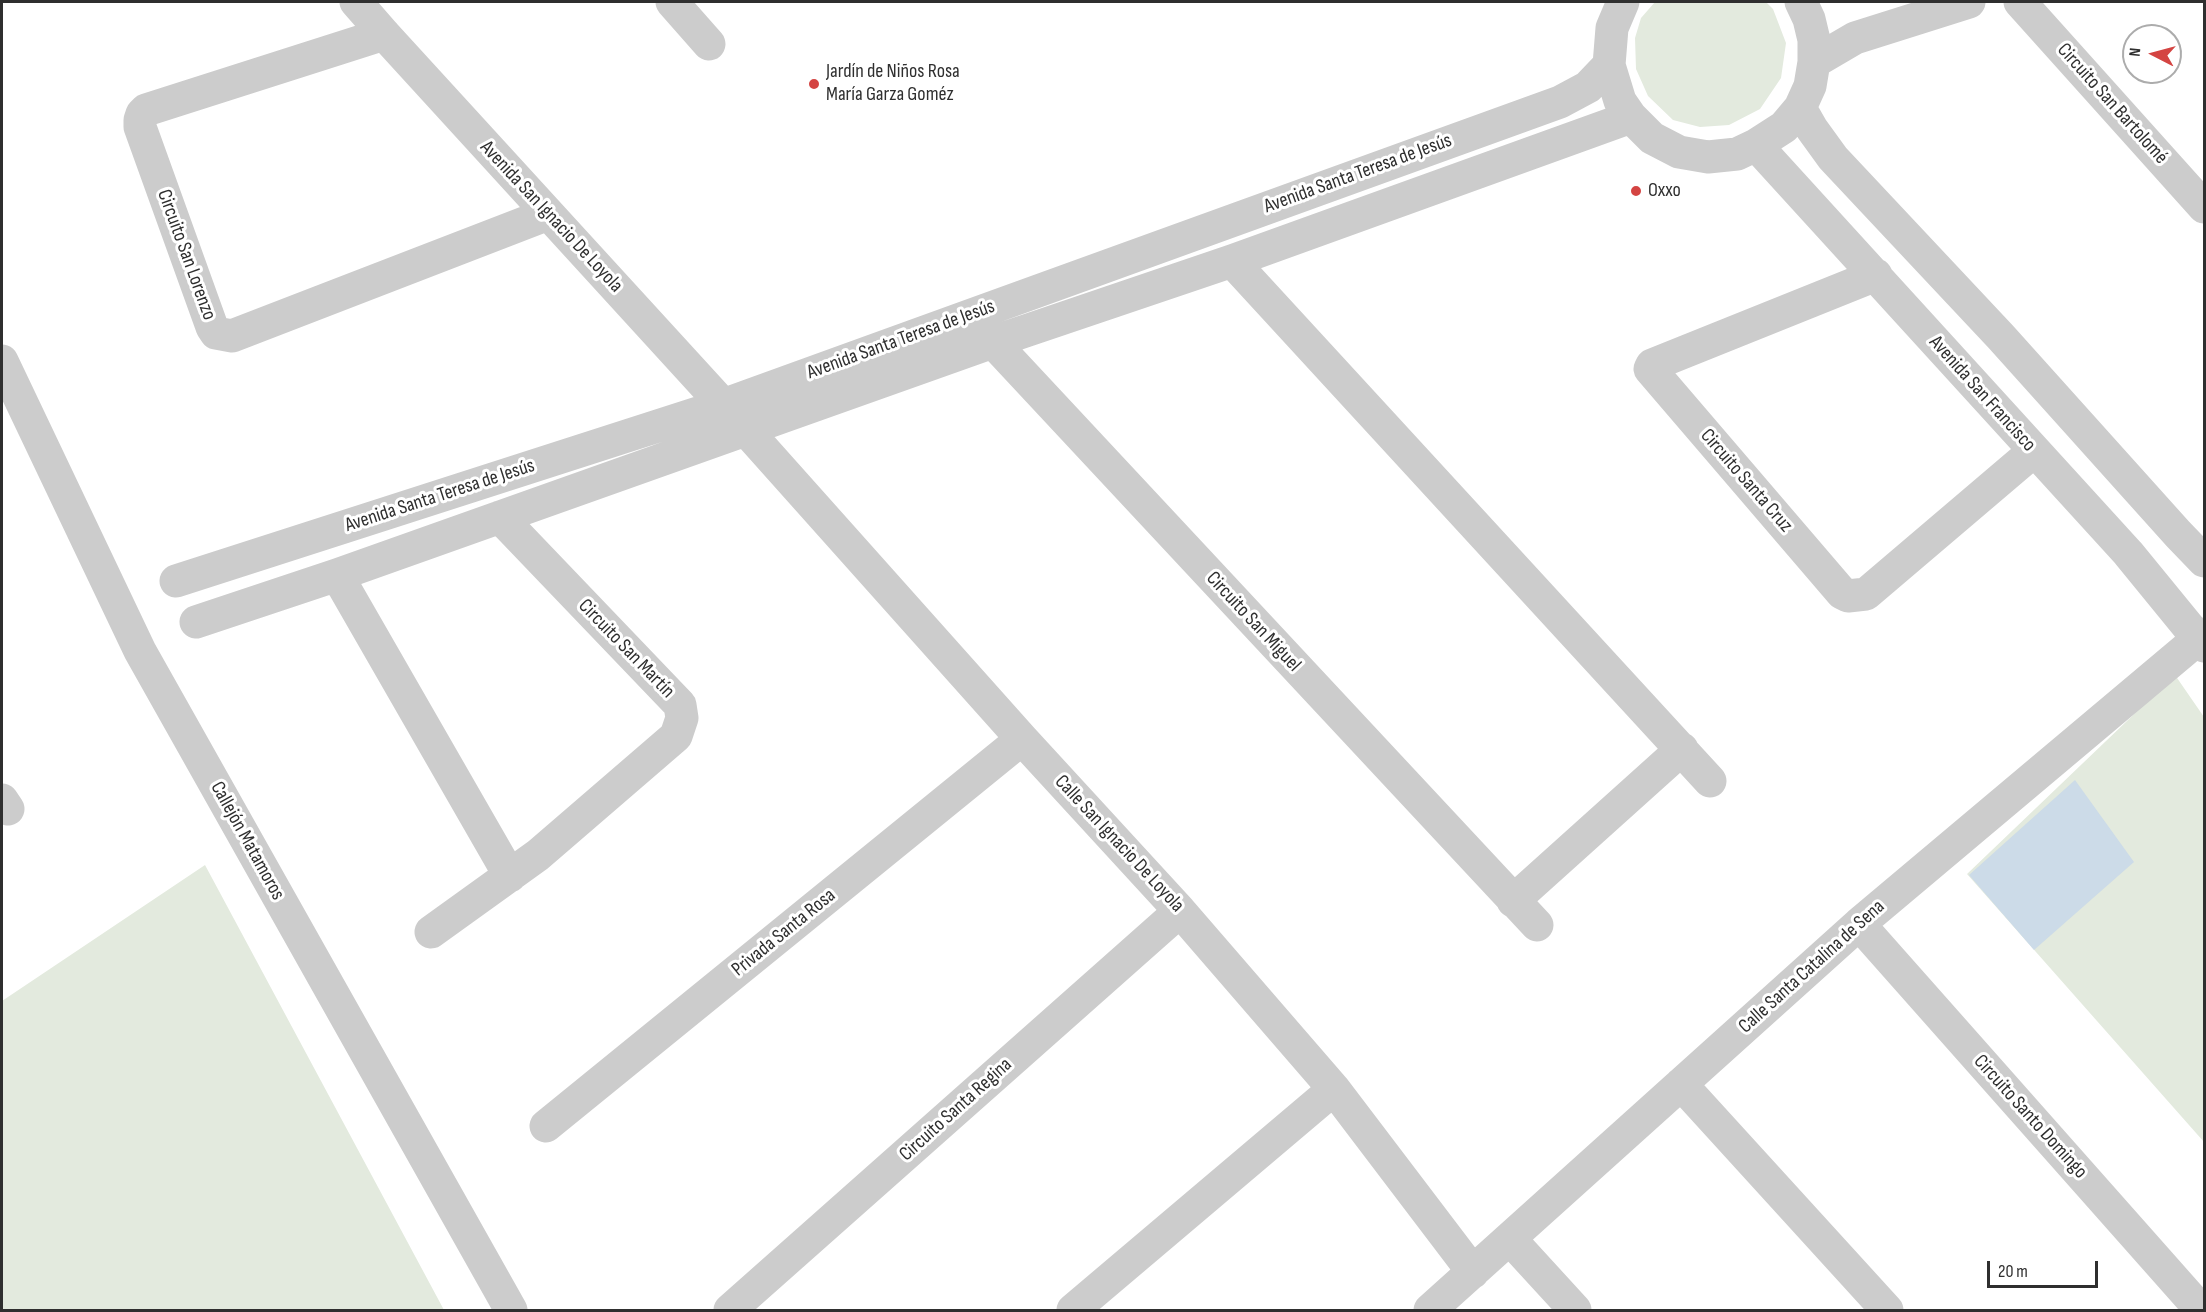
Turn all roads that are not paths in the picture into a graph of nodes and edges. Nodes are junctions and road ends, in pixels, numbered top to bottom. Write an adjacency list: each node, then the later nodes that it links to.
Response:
1 (356, 2): 7 (street, Avenida San Ignacio De Loyola)
2 (672, 2): 8 (street)
3 (1623, 2): 10 (street)
4 (1801, 2): 9 (street)
5 (1969, 2): 9 (street)
6 (2020, 2): 16 (street, Circuito San Bartolomé)
7 (384, 34): 17 (street, Avenida San Ignacio De Loyola); 17 (street, Circuito San Lorenzo)
8 (709, 44)
9 (1814, 62): 11 (street)
10 (1609, 65): 12 (street); 14 (street, Avenida Santa Teresa de Jesús)
11 (1800, 108): 13 (street); 22 (street)
12 (1631, 117): 13 (street); 15 (street, Avenida Santa Teresa de Jesús)
13 (1756, 145): 20 (street, Avenida San Francisco)
14 (1378, 167): 15 (street); 19 (street, Avenida Santa Teresa de Jesús)
15 (1392, 202): 18 (street, Avenida Santa Teresa de Jesús)
16 (2205, 207)
17 (548, 214): 26 (street, Avenida San Ignacio De Loyola)
18 (1232, 261): 21 (street, Avenida Santa Teresa de Jesús); 36 (street)
19 (1108, 265): 21 (street); 26 (street, Avenida Santa Teresa de Jesús)
20 (1876, 275): 25 (street, Avenida San Francisco); 28 (street, Circuito Santa Cruz)
21 (1120, 299): 23 (street, Avenida Santa Teresa de Jesús)
22 (2001, 337): 25 (street); 30 (street)
23 (993, 342): 27 (street, Avenida Santa Teresa de Jesús); 39 (street, Circuito San Miguel)
24 (2, 361): 50 (street, Callejón Matamoros)
25 (1963, 373): 28 (street, Avenida San Francisco)
26 (723, 405): 27 (street, Avenida San Ignacio De Loyola); 32 (street, Avenida Santa Teresa de Jesús)
27 (747, 431): 29 (street, Avenida Santa Teresa de Jesús); 35 (street, Calle San Ignacio De Loyola)
28 (2034, 451): 34 (street, Avenida San Francisco)
29 (500, 518): 31 (street, Avenida Santa Teresa de Jesús); 38 (street, Circuito San Martín)
30 (2205, 561)
31 (338, 575): 33 (street, Avenida Santa Teresa de Jesús); 38 (street)
32 (176, 581)
33 (196, 622)
34 (2203, 640): 41 (street, Calle Santa Catalina de Sena)
35 (1022, 739): 40 (street, Calle San Ignacio De Loyola); 46 (street, Privada Santa Rosa)
36 (1682, 749): 37 (street); 39 (street)
37 (1710, 781)
38 (510, 876): 43 (street, Circuito San Martín)
39 (1513, 901): 42 (street, Circuito San Miguel)
40 (1180, 911): 45 (street, Calle San Ignacio De Loyola); 49 (street, Circuito Santa Regina)
41 (1859, 924): 44 (street, Calle Santa Catalina de Sena); 55 (street, Circuito Santo Domingo)
42 (1537, 926)
43 (431, 932)
44 (1681, 1084): 47 (street, Calle Santa Catalina de Sena); 54 (street)
45 (1334, 1089): 48 (street, Calle San Ignacio De Loyola); 51 (street)
46 (546, 1126)
47 (1510, 1239): 48 (street, Calle Santa Catalina de Sena); 53 (street)
48 (1473, 1272): 52 (street, Calle Santa Catalina de Sena)
49 (750, 1304)
50 (511, 1311)
51 (1073, 1311)
52 (1430, 1311)
53 (1575, 1311)
54 (1887, 1311)
55 (2201, 1311)

